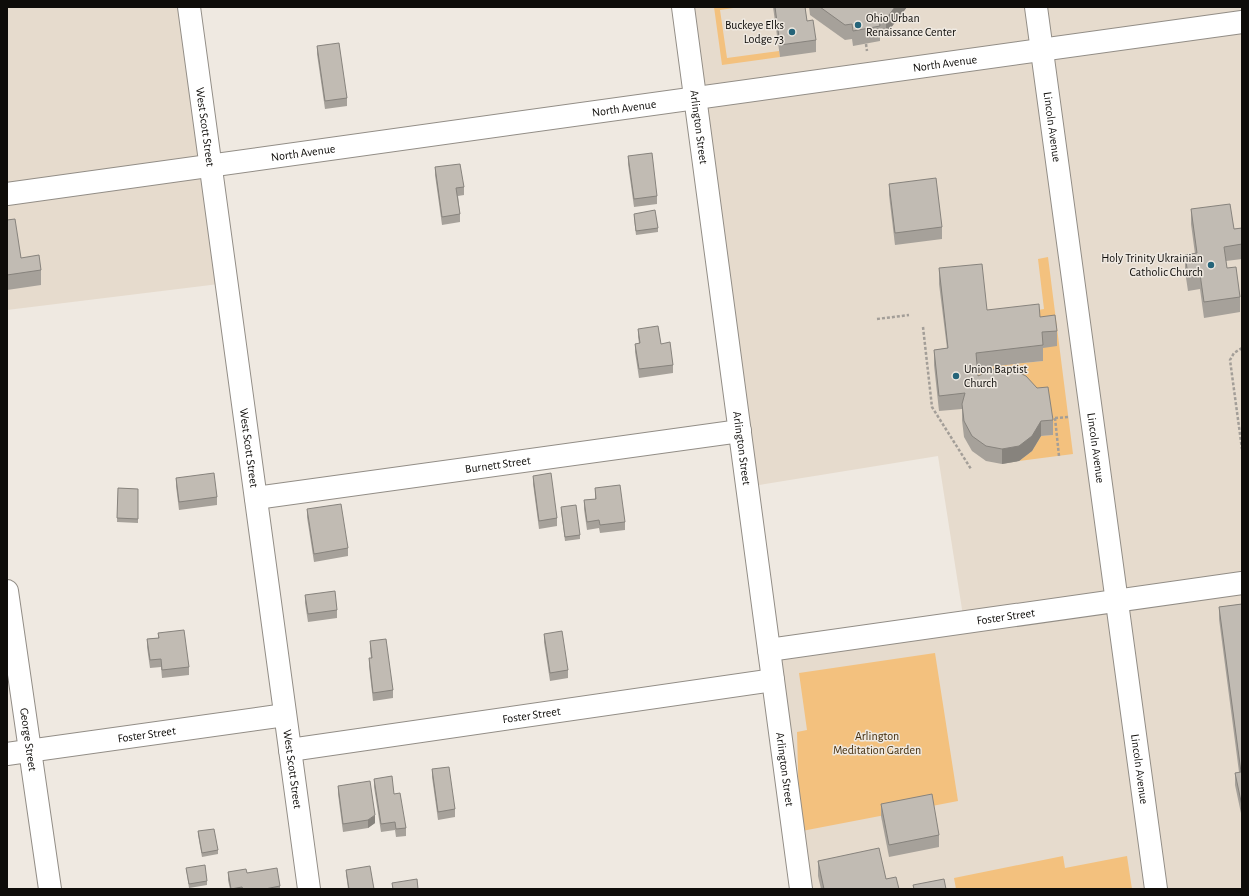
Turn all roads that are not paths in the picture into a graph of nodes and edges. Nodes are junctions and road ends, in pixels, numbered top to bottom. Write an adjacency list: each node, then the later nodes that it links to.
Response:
1 (189, 7): 7 (street, West Scott Street)
2 (683, 7): 6 (street, Arlington Street)
3 (1036, 7): 5 (street, Lincoln Avenue)
4 (1242, 22): 5 (street, North Avenue)
5 (1042, 50): 6 (street, North Avenue); 13 (street, Lincoln Avenue)
6 (695, 98): 7 (street, North Avenue); 9 (street, Arlington Street)
7 (210, 165): 8 (street, North Avenue); 10 (street, West Scott Street)
8 (7, 194)
9 (740, 431): 10 (street, Burnett Street); 14 (street, Arlington Street)
10 (256, 498): 16 (street, West Scott Street)
11 (1242, 583): 13 (street, Foster Street)
12 (7, 591): 17 (street, George Street)
13 (1117, 601): 14 (street, Foster Street); 23 (street, Lincoln Avenue)
14 (769, 650): 15 (street, Arlington Street)
15 (773, 680): 18 (street, Foster Street); 22 (street, Arlington Street)
16 (285, 715): 17 (street, Foster Street); 18 (street, West Scott Street)
17 (30, 750): 19 (street, Foster Street); 20 (street, George Street)
18 (290, 750): 21 (street, West Scott Street)
19 (7, 754)
20 (50, 889)
21 (309, 889)
22 (801, 889)
23 (1156, 889)

